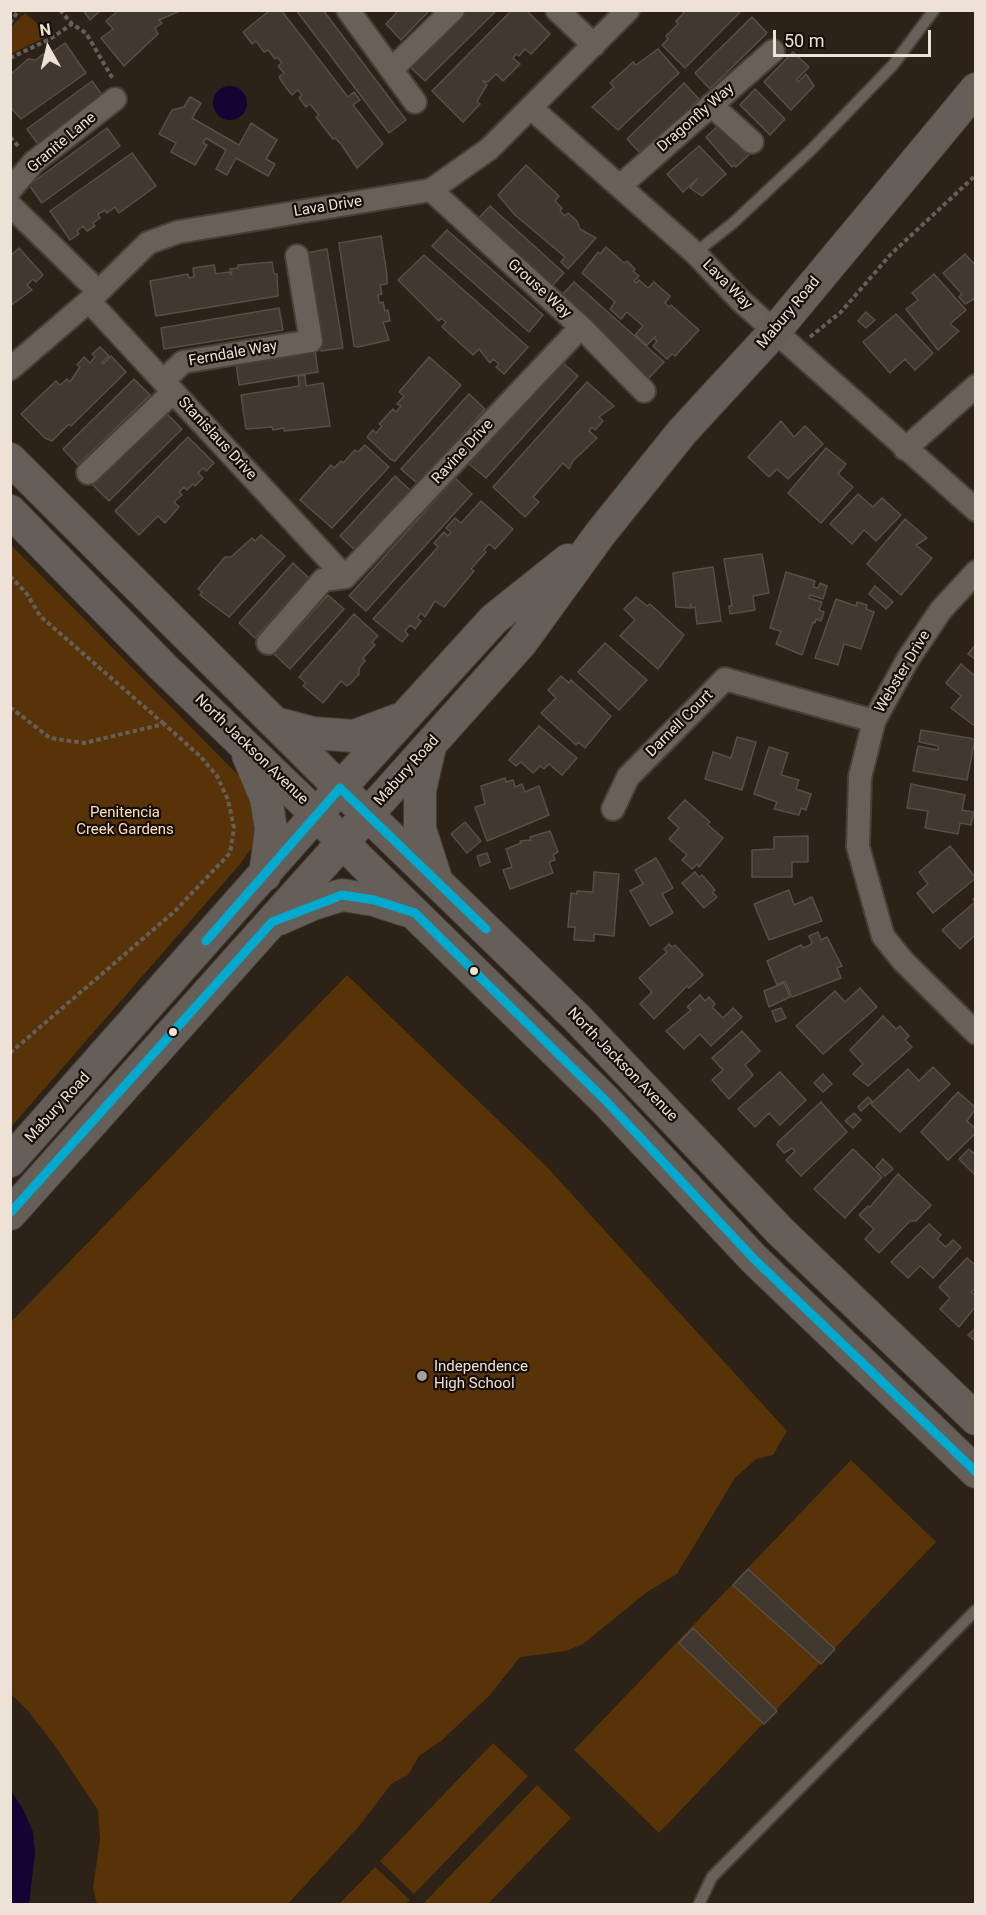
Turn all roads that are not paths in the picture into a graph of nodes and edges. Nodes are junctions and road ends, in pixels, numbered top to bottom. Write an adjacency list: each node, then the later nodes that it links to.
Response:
1 (348, 10): 8 (street)
2 (453, 10): 8 (street)
3 (557, 10): 6 (street)
4 (628, 10): 6 (street, Lava Drive)
5 (934, 10): 19 (lane)
6 (594, 45): 13 (street, Lava Drive)
7 (773, 51): 12 (street, Dragonfly Way)
8 (392, 69): 11 (street)
9 (975, 89): 23 (main road, Mabury Road)
10 (115, 99): 16 (street, Granite Lane)
11 (415, 102)
12 (711, 105): 14 (street); 15 (street, Dragonfly Way)
13 (531, 108): 15 (street, Lava Way); 17 (street, Lava Drive)
14 (752, 142)
15 (620, 186): 19 (street, Lava Way)
16 (10, 190)
17 (431, 190): 21 (street, Lava Drive); 22 (street, Grouse Way)
18 (10, 205): 21 (street, Stanislaus Drive)
19 (695, 253): 23 (street, Lava Way)
20 (297, 256): 25 (street, Ferndale Way)
21 (93, 296): 24 (street, Lava Drive); 25 (street, Stanislaus Drive)
22 (581, 327): 27 (street, Grouse Way); 35 (street, Ravine Drive)
23 (785, 340): 28 (street, Lava Way); 33 (main road, Mabury Road)
24 (10, 369)
25 (168, 386): 30 (street, Ferndale Way); 35 (street, Stanislaus Drive)
26 (975, 386): 28 (street)
27 (644, 390)
28 (905, 449): 31 (street, Lava Way)
29 (10, 459): 39 (main road, North Jackson Avenue)
30 (88, 473)
31 (975, 510)
32 (10, 511): 40 (main road, North Jackson Avenue)
33 (600, 534): 37 (main road, Mabury Road); 41 (main road, Mabury Road)
34 (975, 572): 38 (street, Webster Drive)
35 (345, 577): 36 (street)
36 (268, 643)
37 (406, 717): 39 (main road); 42 (main road, Mabury Road)
38 (874, 721): 43 (street, Darnell Court); 51 (street, Webster Drive)
39 (275, 723): 42 (main road, North Jackson Avenue)
40 (241, 741): 45 (main road, North Jackson Avenue); 47 (main road)
41 (431, 743): 44 (main road, Mabury Road); 48 (main road)
42 (340, 788): 44 (main road, North Jackson Avenue); 45 (main road, Mabury Road)
43 (613, 809)
44 (368, 814): 46 (main road, Mabury Road); 48 (main road, North Jackson Avenue)
45 (317, 815): 46 (main road, North Jackson Avenue); 47 (main road, Mabury Road)
46 (342, 842): 49 (main road, North Jackson Avenue); 50 (main road, Mabury Road)
47 (265, 875): 52 (main road, Mabury Road)
48 (436, 881): 54 (main road, North Jackson Avenue)
49 (415, 913): 50 (main road); 55 (main road, North Jackson Avenue)
50 (272, 922): 53 (main road, Mabury Road)
51 (975, 1033)
52 (10, 1161)
53 (10, 1214)
54 (975, 1419)
55 (975, 1472)
56 (975, 1610): 57 (lane)
57 (699, 1905)

